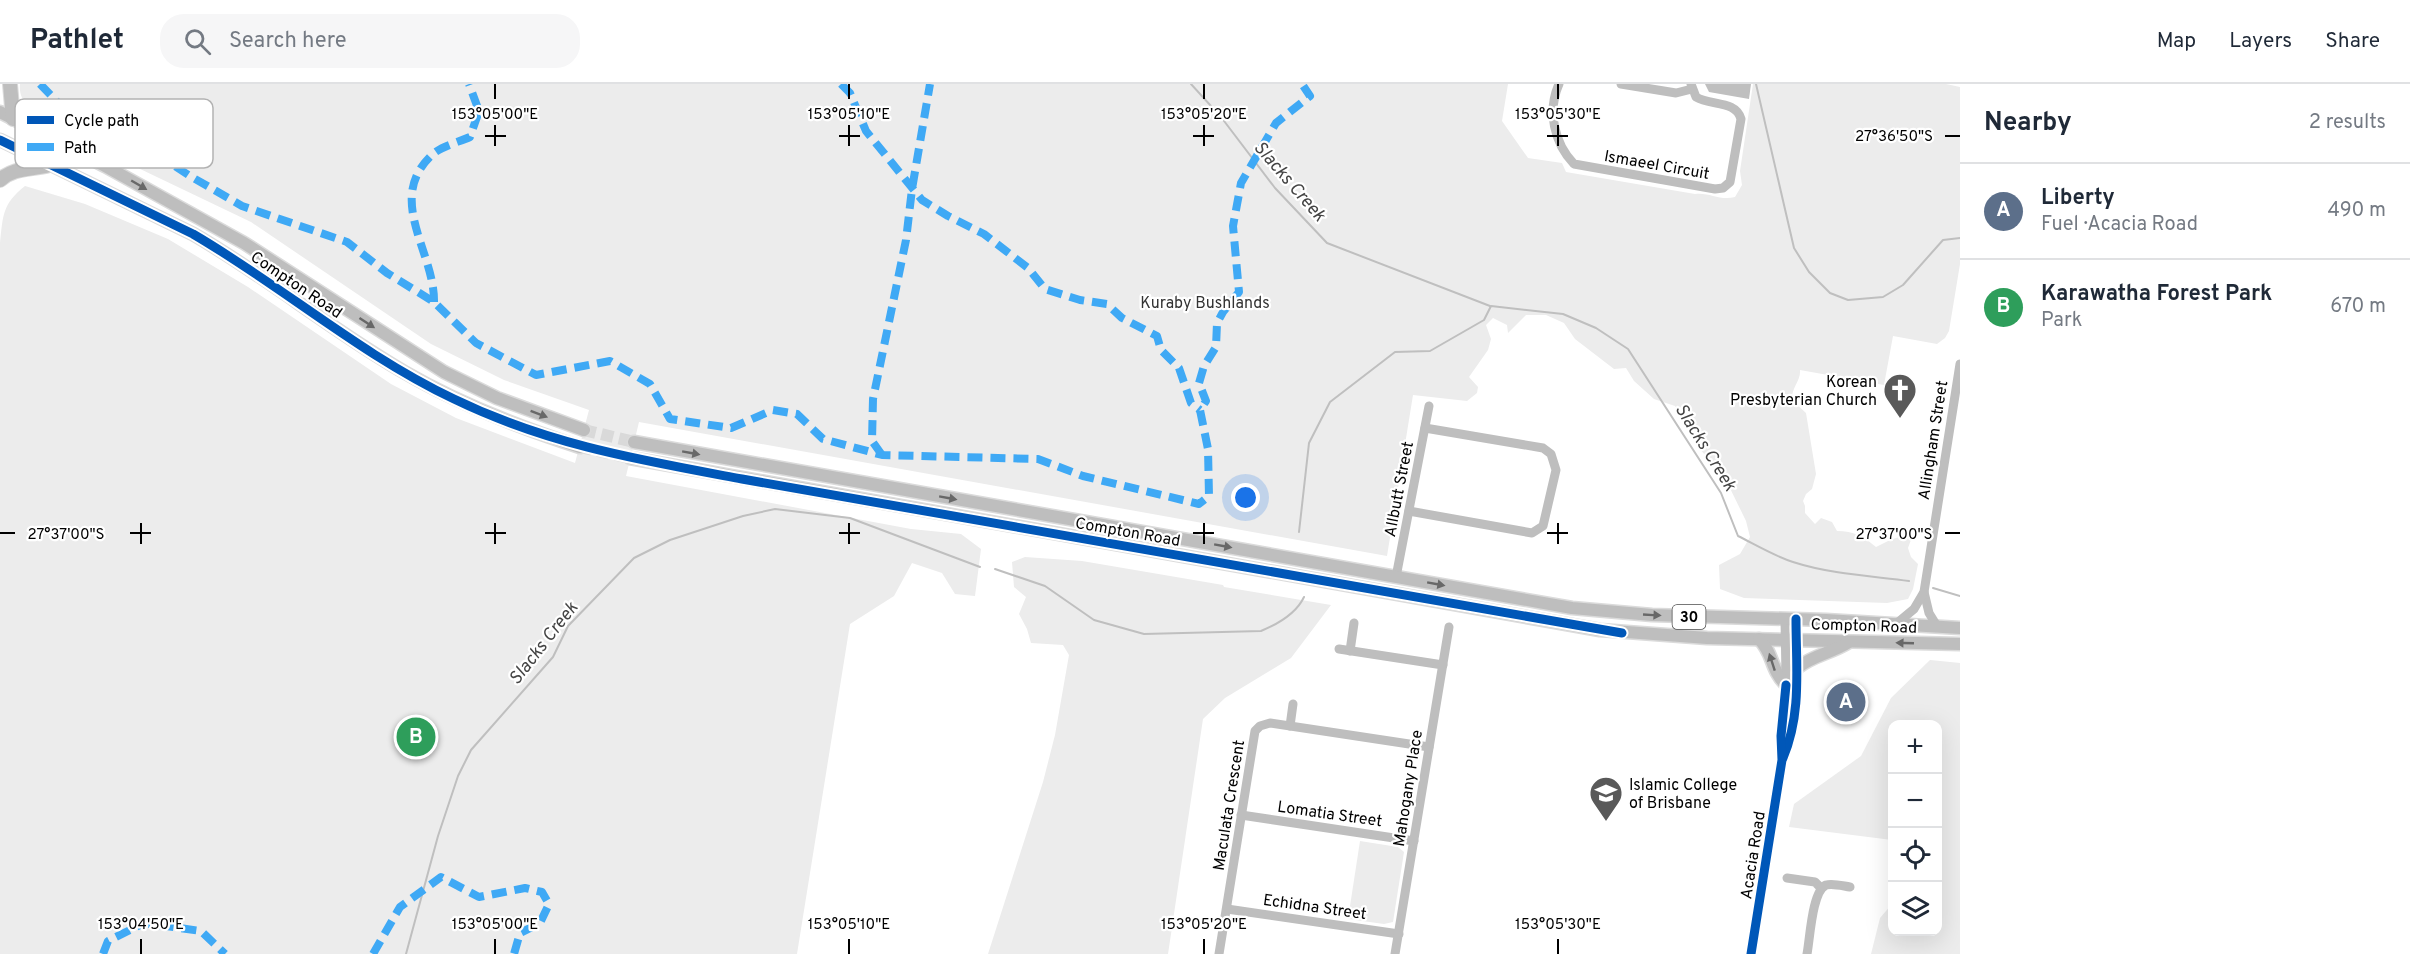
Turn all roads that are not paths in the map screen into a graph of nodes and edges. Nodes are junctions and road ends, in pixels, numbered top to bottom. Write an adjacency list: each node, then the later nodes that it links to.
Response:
1 (10, 84): 6 (highway)
2 (1559, 84): 4 (street, Ismaeel Circuit)
3 (1621, 84): 4 (street, Ismaeel Circuit)
4 (1692, 86)
5 (0, 112): 6 (main road, Compton Road)
6 (13, 118)
7 (0, 140): 8 (main road, Compton Road)
8 (15, 148)
9 (39, 168): 12 (highway)
10 (55, 168): 18 (main road, Compton Road)
11 (110, 168): 16 (main road, Compton Road, one-way to 16)
12 (0, 180)
13 (1960, 364): 22 (street, Allingham Street)
14 (1429, 406): 15 (street, Allbutt Street)
15 (1425, 428): 20 (street, Allbutt Street); 20 (street)
16 (584, 430)
17 (634, 442): 21 (main road, Compton Road / 30, one-way to 21)
18 (580, 447)
19 (630, 458): 29 (main road, Compton Road / 30)
20 (1409, 511): 21 (street, Allbutt Street)
21 (1396, 577): 23 (main road, Compton Road / 30, one-way to 23)
22 (1924, 592): 25 (street, Allingham Street); 26 (street, Allingham Street)
23 (1790, 619): 25 (main road, Compton Road / 30); 30 (street, Acacia Road)
24 (1354, 623): 34 (street)
25 (1896, 624): 26 (main road, Compton Road / 30)
26 (1937, 626): 28 (main road, Compton Road / 30)
27 (1449, 627): 35 (street, Mahogany Place)
28 (1960, 628)
29 (1759, 639): 30 (main road, Compton Road / 30); 37 (main road, one-way to 29)
30 (1790, 640): 31 (main road, Compton Road / 30); 36 (street, Acacia Road); 37 (street, Acacia Road)
31 (1850, 641): 32 (main road, Compton Road / 30, one-way to 31); 36 (main road)
32 (1960, 644)
33 (1339, 649): 34 (street)
34 (1350, 651): 35 (street)
35 (1443, 665): 40 (street, Mahogany Place)
36 (1797, 668): 41 (street, Acacia Road)
37 (1786, 685): 41 (street, Acacia Road)
38 (1293, 704): 39 (street)
39 (1290, 726): 40 (street, Maculata Crescent); 42 (street, Maculata Crescent)
40 (1429, 747): 43 (street, Mahogany Place)
41 (1782, 760): 51 (street, Acacia Road)
42 (1241, 815): 43 (street, Lomatia Street); 47 (street, Maculata Crescent)
43 (1414, 841): 48 (street, Mahogany Place)
44 (1787, 878): 46 (street)
45 (1850, 887): 46 (street)
46 (1821, 888): 52 (street)
47 (1227, 909): 48 (street, Echidna Street); 49 (street, Maculata Crescent)
48 (1399, 934): 50 (street, Mahogany Place)
49 (1219, 954)
50 (1395, 954)
51 (1751, 954)
52 (1807, 954)

